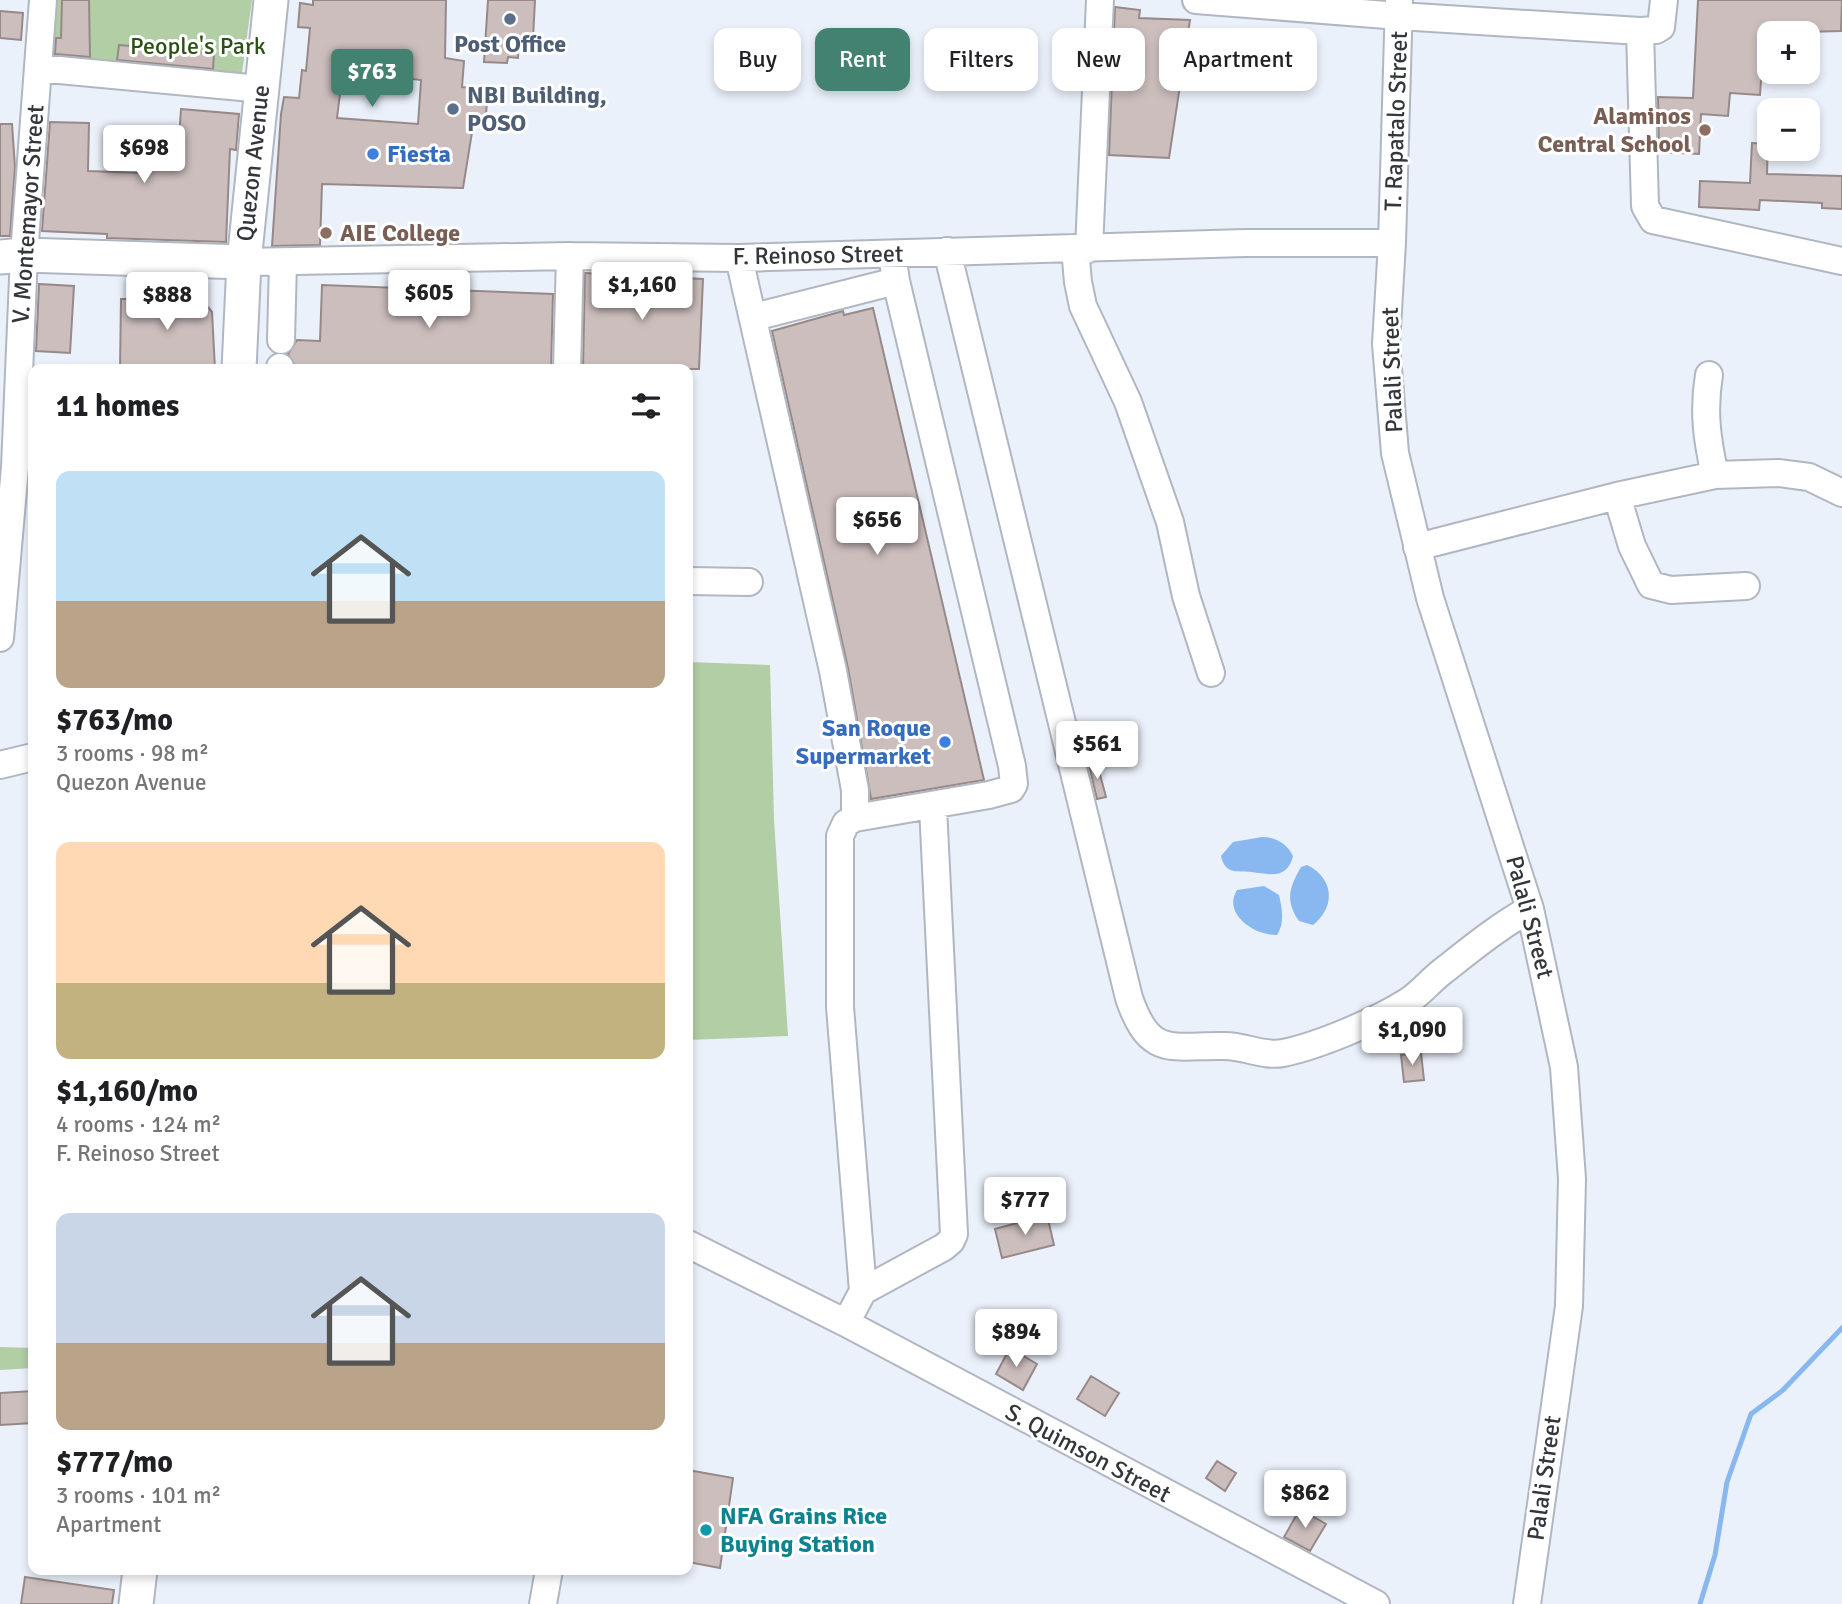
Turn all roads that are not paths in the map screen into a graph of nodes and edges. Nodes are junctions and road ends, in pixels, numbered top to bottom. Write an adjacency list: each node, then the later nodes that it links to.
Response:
1 (43, 0): 8 (street, V. Montemayor Street)
2 (271, 0): 9 (main road, Quezon Avenue)
3 (1100, 0): 11 (street)
4 (1196, 0): 6 (street)
5 (1664, 0): 7 (street)
6 (1399, 8): 7 (street); 10 (street, T. Rapatalo Street)
7 (1640, 31): 17 (street)
8 (38, 68): 9 (street); 14 (street, V. Montemayor Street)
9 (261, 89): 18 (main road, Quezon Avenue)
10 (1392, 243): 11 (street, F. Reinoso Street); 30 (street, Palali Street)
11 (1082, 248): 12 (street, F. Reinoso Street); 35 (street)
12 (947, 251): 13 (street, F. Reinoso Street); 40 (street)
13 (892, 254): 16 (street, F. Reinoso Street); 20 (street)
14 (12, 256): 18 (main road); 26 (street, V. Montemayor Street)
15 (570, 256): 16 (street, F. Reinoso Street); 19 (street, F. Reinoso Street); 24 (street)
16 (740, 257): 21 (street)
17 (1842, 261)
18 (244, 262): 19 (street, F. Reinoso Street); 23 (main road, Quezon Avenue)
19 (283, 262): 22 (street)
20 (896, 281): 21 (street); 38 (street)
21 (754, 317): 39 (street)
22 (281, 340)
23 (239, 364)
24 (568, 364)
25 (1709, 374): 27 (street)
26 (16, 468): 34 (street, V. Montemayor Street)
27 (1716, 475): 28 (street); 29 (street)
28 (1842, 494)
29 (1617, 496): 30 (street); 33 (street)
30 (1417, 547): 40 (street, Palali Street)
31 (693, 582): 32 (street)
32 (749, 582)
33 (1746, 586)
34 (0, 638)
35 (1211, 673)
36 (28, 758): 37 (street)
37 (0, 765)
38 (933, 807): 39 (street); 42 (street)
39 (855, 818): 42 (street)
40 (1530, 909): 49 (street, Palali Street)
41 (693, 1246): 43 (street, S. Quimson Street)
42 (863, 1291): 43 (street)
43 (846, 1323): 48 (street, S. Quimson Street)
44 (139, 1575): 46 (main road)
45 (548, 1575): 47 (street)
46 (136, 1604)
47 (543, 1604)
48 (1377, 1604)
49 (1527, 1604)

